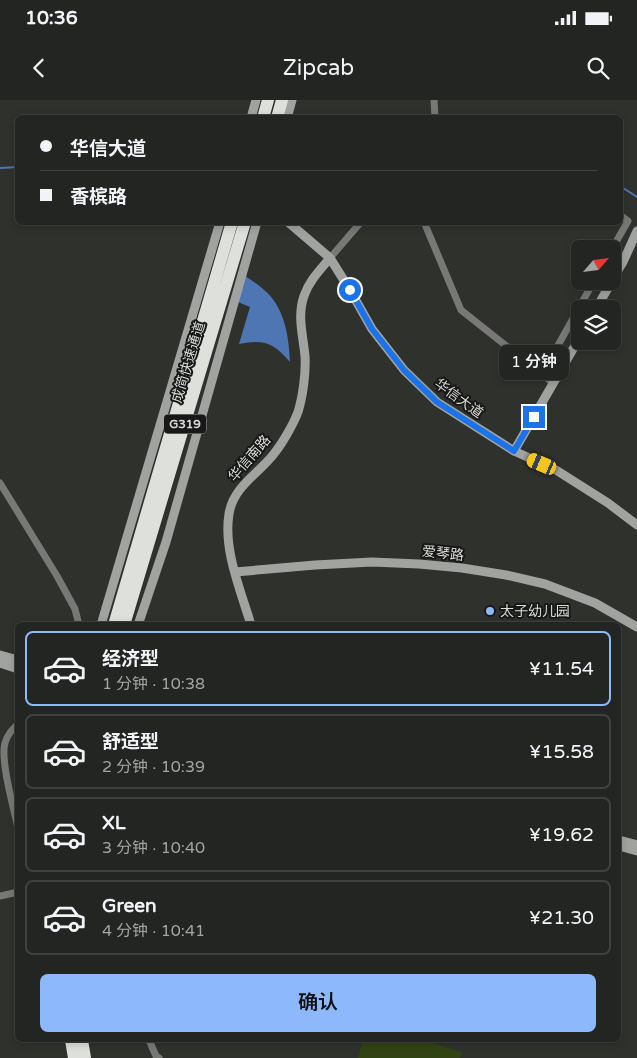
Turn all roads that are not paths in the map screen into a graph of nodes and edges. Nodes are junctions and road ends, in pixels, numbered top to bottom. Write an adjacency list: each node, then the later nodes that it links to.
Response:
1 (256, 100): 5 (street)
2 (292, 100): 4 (street)
3 (434, 100): 6 (street)
4 (281, 112)
5 (252, 115)
6 (436, 115)
7 (623, 217): 16 (street)
8 (219, 225): 28 (street)
9 (231, 225): 29 (highway, 成简快速通道 / G319)
10 (245, 225): 30 (highway, 成简快速通道 / G319)
11 (256, 225): 31 (street)
12 (292, 225): 17 (street, 华信大道)
13 (358, 225): 17 (street)
14 (425, 225): 21 (street)
15 (637, 231): 18 (street)
16 (617, 240)
17 (330, 258): 23 (street, 华信大道); 26 (street, 华信南路)
18 (621, 265)
19 (589, 290): 21 (street)
20 (572, 350): 22 (street)
21 (542, 374): 22 (street)
22 (553, 383): 23 (street)
23 (514, 451): 25 (street, 华信大道)
24 (0, 483): 27 (street)
25 (637, 525)
26 (235, 572): 32 (street, 华信南路); 33 (street, 爱琴路)
27 (78, 622)
28 (102, 622)
29 (115, 622)
30 (125, 622)
31 (139, 622)
32 (250, 622)
33 (637, 627)
34 (0, 655): 35 (street)
35 (15, 659)
36 (0, 664): 37 (street)
37 (15, 667)
38 (15, 727): 39 (street)
39 (15, 813)
40 (621, 841): 41 (street)
41 (637, 845)
42 (621, 847): 43 (street)
43 (637, 851)
44 (15, 893): 45 (street)
45 (0, 896)
46 (67, 1042): 51 (street)
47 (71, 1042): 51 (highway)
48 (82, 1042): 52 (highway)
49 (88, 1042): 53 (street)
50 (150, 1042): 54 (street)
51 (72, 1058)
52 (85, 1058)
53 (89, 1058)
54 (158, 1058)

